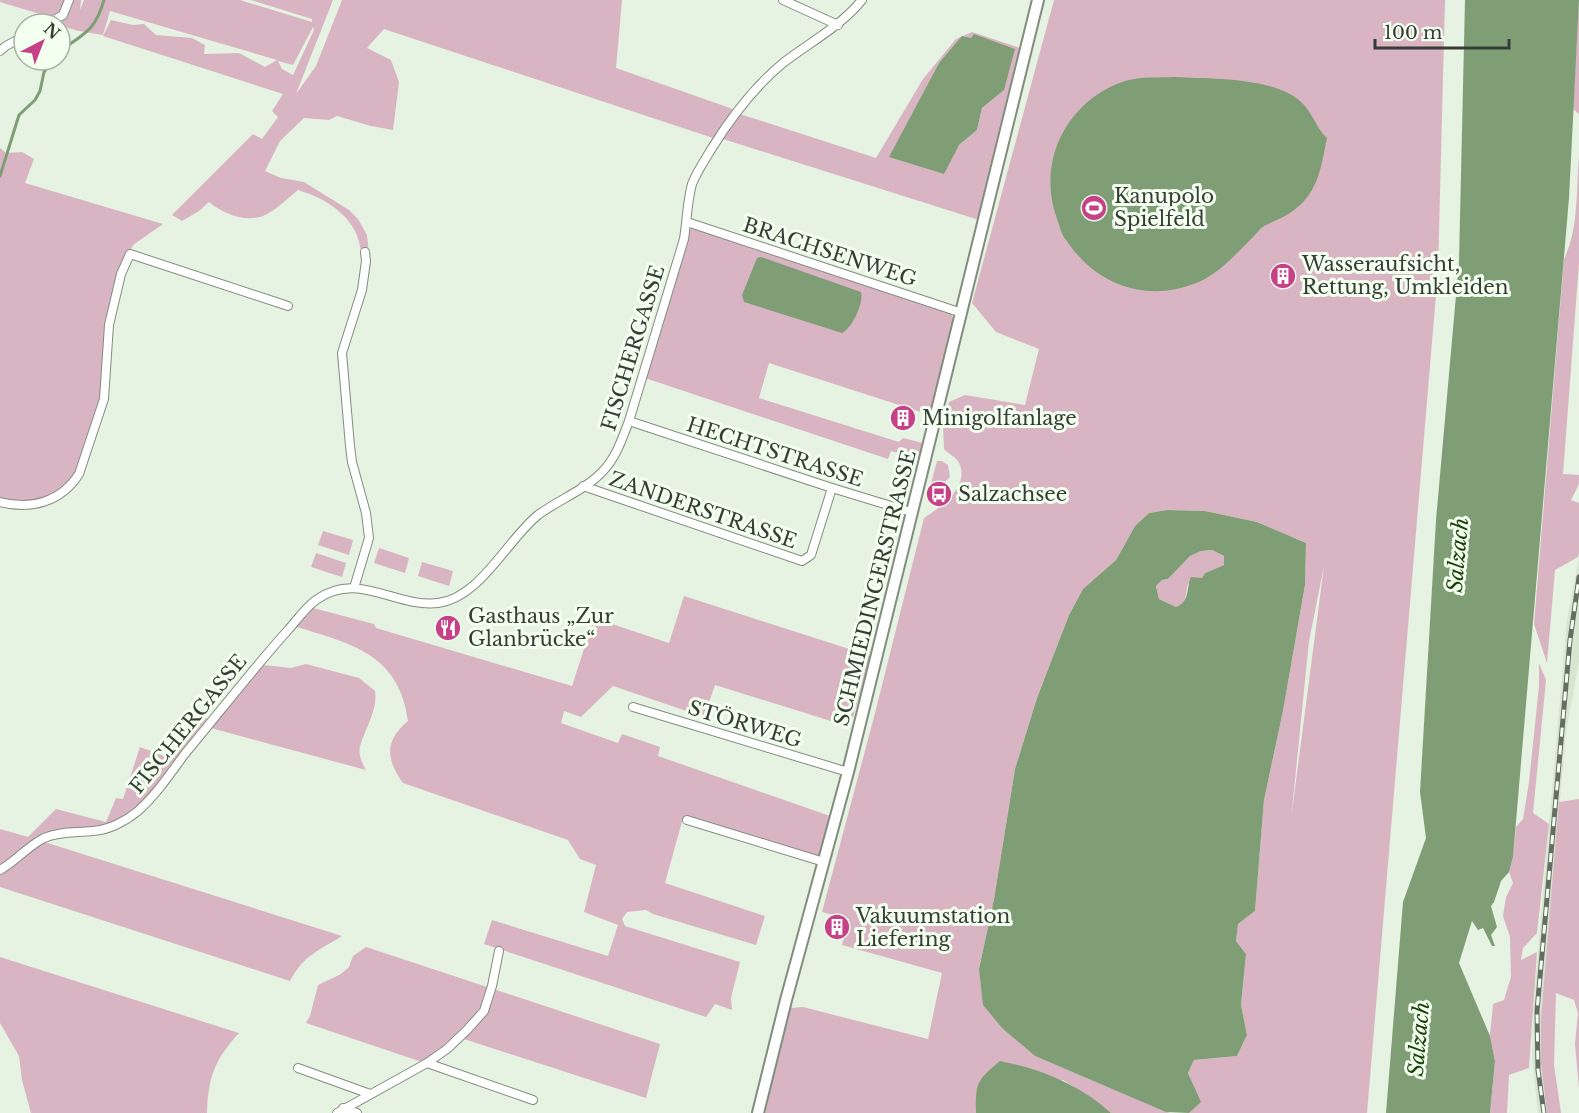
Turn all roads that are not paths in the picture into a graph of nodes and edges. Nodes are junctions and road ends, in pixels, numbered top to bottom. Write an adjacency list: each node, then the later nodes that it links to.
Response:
1 (783, 0): 4 (street)
2 (862, 0): 4 (street, FISCHERGASSE)
3 (1038, 0): 8 (street, SCHMIEDINGERSTRASSE)
4 (838, 25): 5 (street, FISCHERGASSE)
5 (687, 222): 8 (street, BRACHSENWEG); 9 (street, FISCHERGASSE)
6 (365, 252): 14 (street)
7 (288, 306): 12 (street)
8 (963, 313): 13 (street, SCHMIEDINGERSTRASSE)
9 (629, 421): 10 (street, FISCHERGASSE); 11 (street, HECHTSTRASSE)
10 (583, 486): 11 (street, ZANDERSTRASSE); 14 (street, FISCHERGASSE)
11 (832, 488): 13 (street, HECHTSTRASSE)
12 (0, 502)
13 (911, 512): 16 (street, SCHMIEDINGERSTRASSE)
14 (354, 588): 19 (street, FISCHERGASSE)
15 (633, 707): 16 (street, STÖRWEG)
16 (848, 772): 18 (street, SCHMIEDINGERSTRASSE)
17 (687, 820): 18 (street)
18 (824, 862): 27 (street, SCHMIEDINGERSTRASSE)
19 (0, 870)
20 (498, 951): 21 (street)
21 (427, 1063): 23 (street); 24 (street)
22 (298, 1068): 23 (street)
23 (370, 1094): 25 (street)
24 (533, 1100)
25 (340, 1111): 26 (street)
26 (357, 1113)
27 (758, 1113)

